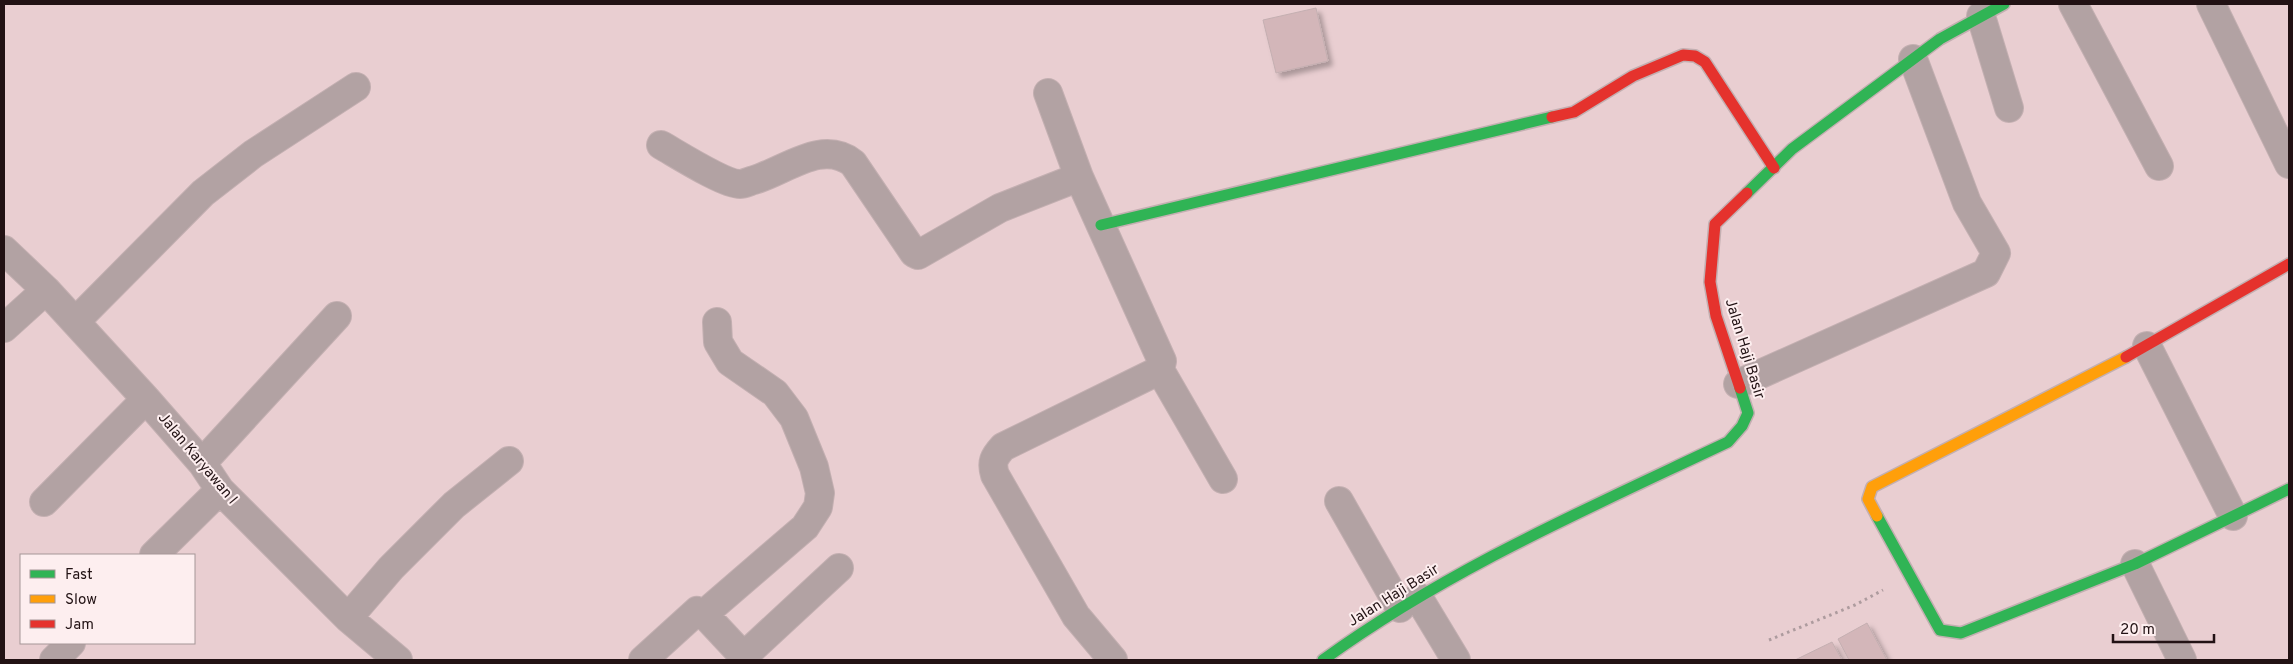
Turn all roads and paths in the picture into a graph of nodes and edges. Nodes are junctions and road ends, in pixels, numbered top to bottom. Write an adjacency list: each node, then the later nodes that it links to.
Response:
1 (2073, 4): 10 (street)
2 (2211, 4): 9 (street)
3 (1993, 10): 4 (street, Jalan Haji Basir); 7 (street)
4 (1913, 59): 11 (street, Jalan Haji Basir); 23 (street)
5 (356, 87): 18 (street)
6 (1048, 94): 12 (street)
7 (2009, 108)
8 (661, 146): 12 (street)
9 (2289, 164)
10 (2159, 166)
11 (1774, 168): 13 (street); 23 (street, Jalan Haji Basir)
12 (1079, 177): 13 (street)
13 (1101, 225): 22 (street)
14 (4, 250): 16 (street, Jalan Karyawan I)
15 (2289, 264): 21 (street)
16 (46, 290): 18 (street, Jalan Karyawan I); 20 (street)
17 (337, 316): 26 (street)
18 (76, 321): 24 (street, Jalan Karyawan I)
19 (717, 322): 38 (street)
20 (4, 328)
21 (2147, 346): 32 (street); 34 (street)
22 (1160, 370): 27 (street); 46 (street)
23 (1738, 384): 36 (street, Jalan Haji Basir)
24 (146, 399): 26 (street, Jalan Karyawan I); 31 (street)
25 (509, 461): 39 (street)
26 (202, 463): 29 (street, Jalan Karyawan I)
27 (1223, 479)
28 (2289, 489): 32 (street)
29 (220, 490): 33 (street); 39 (street, Jalan Karyawan I)
30 (1339, 501): 36 (street)
31 (44, 502)
32 (2234, 516): 34 (street)
33 (155, 554)
34 (2135, 564): 49 (street)
35 (839, 568): 42 (street)
36 (1409, 603): 47 (street, Jalan Haji Basir); 48 (street)
37 (1856, 605): 40 (path)
38 (704, 614): 42 (street); 45 (street)
39 (348, 618): 44 (street, Jalan Karyawan I)
40 (1769, 640)
41 (70, 644): 43 (street)
42 (745, 658)
43 (54, 660)
44 (398, 660)
45 (643, 660)
46 (1113, 660)
47 (1324, 660)
48 (1456, 660)
49 (2182, 660)

